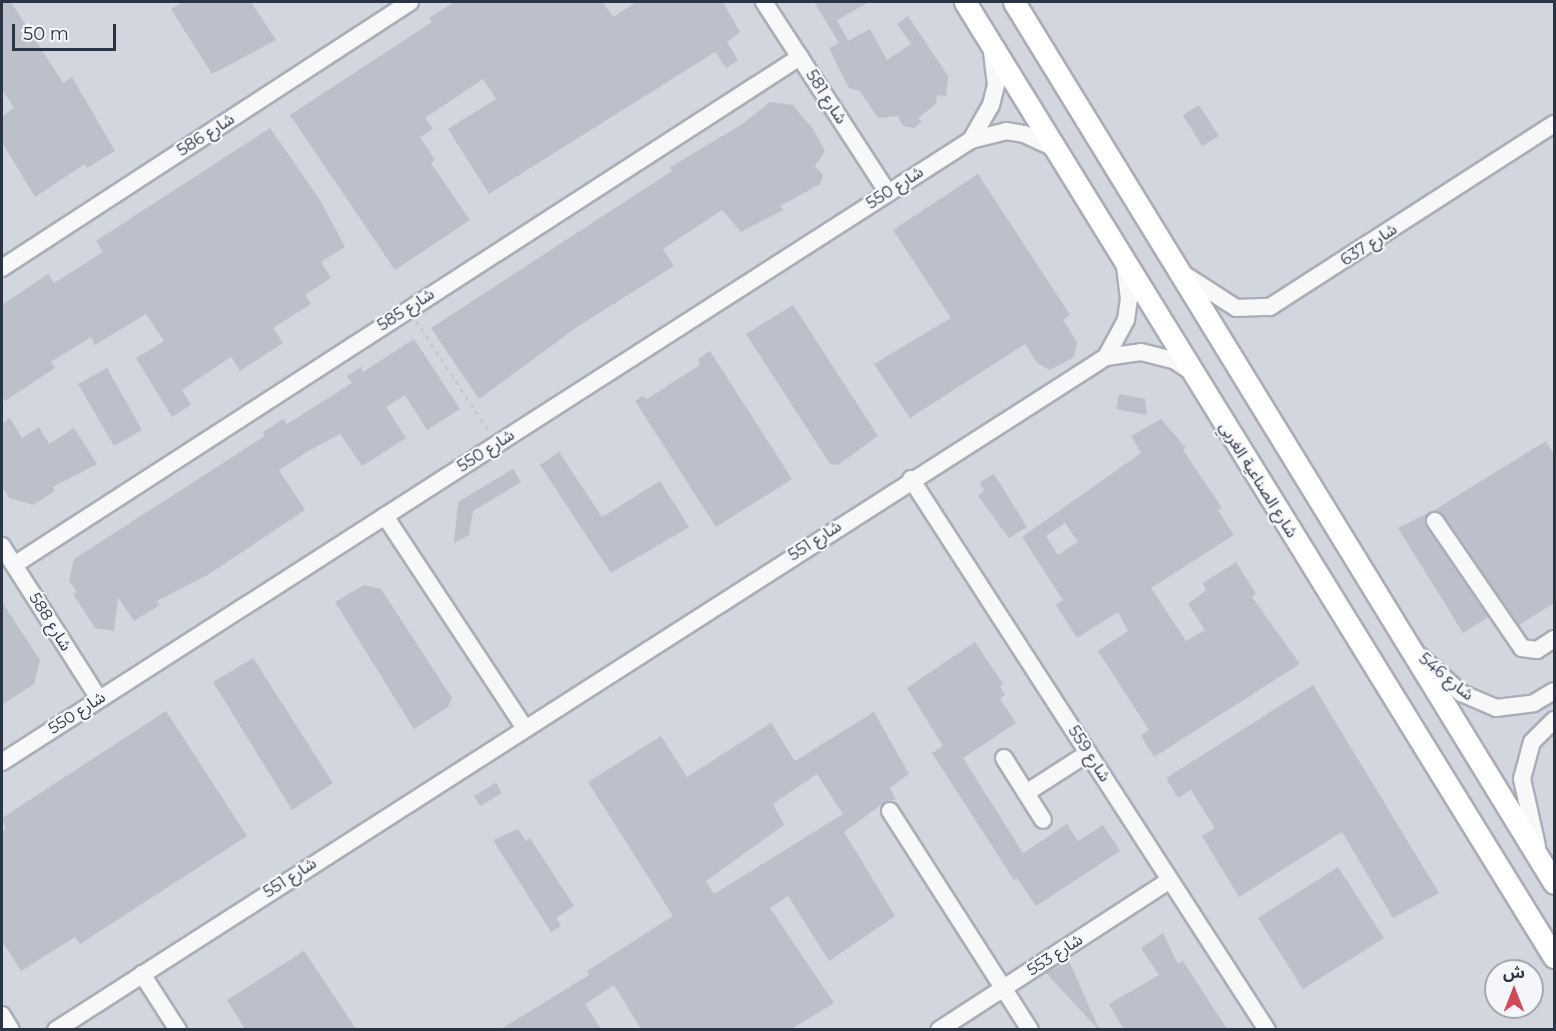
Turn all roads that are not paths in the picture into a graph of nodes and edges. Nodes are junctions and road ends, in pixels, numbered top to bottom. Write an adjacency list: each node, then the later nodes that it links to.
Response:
1 (410, 2): 12 (street, شارع 586)
2 (764, 2): 6 (street, شارع 581)
3 (965, 2): 5 (main road, شارع الصناعية الغربي)
4 (1014, 2): 13 (main road)
5 (990, 42): 8 (street, شارع 550); 9 (main road, شارع الصناعية الغربي)
6 (800, 57): 10 (street, شارع 581); 20 (street, شارع 585)
7 (1554, 124): 13 (street, شارع 637)
8 (971, 140): 9 (street, شارع 550); 10 (street, شارع 550)
9 (1058, 150): 11 (main road, شارع الصناعية الغربي)
10 (888, 193): 17 (street, شارع 550)
11 (1124, 258): 14 (street, شارع 551); 15 (main road, شارع الصناعية الغربي)
12 (2, 268)
13 (1178, 270): 22 (main road)
14 (1106, 357): 15 (street, شارع 551); 16 (street, شارع 551)
15 (1189, 370): 36 (main road, شارع الصناعية الغربي)
16 (911, 479): 26 (street, شارع 551); 27 (street, شارع 559)
17 (385, 516): 24 (street, شارع 550); 26 (street)
18 (1435, 521): 21 (street)
19 (2, 546): 20 (street, شارع 588)
20 (14, 565): 24 (street, شارع 588)
21 (1554, 639)
22 (1407, 645): 23 (street, شارع 546); 33 (main road)
23 (1554, 692)
24 (99, 699): 29 (street, شارع 550)
25 (1554, 720): 33 (street)
26 (524, 726): 37 (street, شارع 551)
27 (1088, 753): 30 (street); 34 (street, شارع 559)
28 (1004, 758): 30 (street)
29 (2, 762)
30 (1026, 793): 32 (street)
31 (890, 811): 38 (street)
32 (1043, 820)
33 (1541, 861): 35 (main road)
34 (1170, 880): 38 (street, شارع 553); 45 (street, شارع 559)
35 (1554, 883)
36 (1554, 957)
37 (142, 974): 42 (street, شارع 551); 43 (street)
38 (1003, 988): 40 (street); 44 (street, شارع 553)
39 (2, 1015): 41 (street)
40 (1034, 1028)
41 (11, 1029)
42 (56, 1029)
43 (178, 1029)
44 (940, 1029)
45 (1267, 1029)

